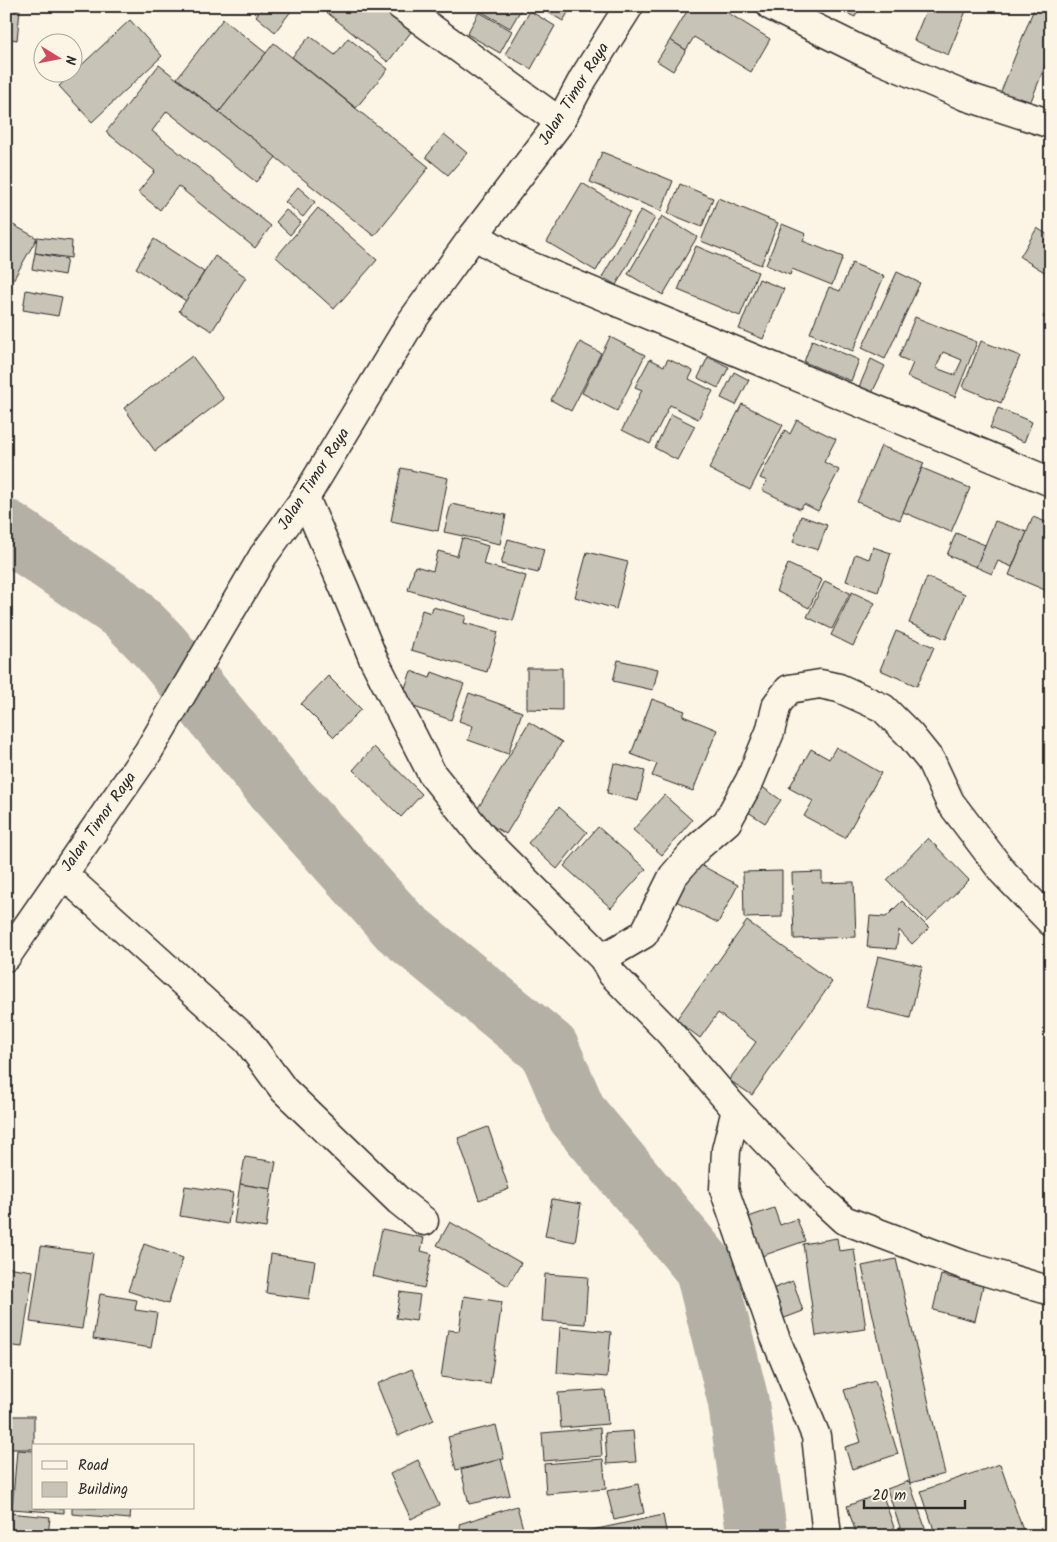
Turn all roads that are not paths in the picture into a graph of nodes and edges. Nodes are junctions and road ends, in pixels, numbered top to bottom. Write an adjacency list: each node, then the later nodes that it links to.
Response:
1 (401, 6): 4 (main road)
2 (629, 6): 4 (main road, Jalan Timor Raya)
3 (770, 6): 5 (main road)
4 (560, 122): 6 (main road, Jalan Timor Raya)
5 (1051, 124)
6 (474, 235): 7 (main road); 8 (main road, Jalan Timor Raya)
7 (1051, 482)
8 (305, 498): 9 (main road, Jalan Timor Raya); 12 (main road)
9 (63, 874): 11 (main road, Jalan Timor Raya); 14 (main road)
10 (1051, 922): 12 (main road)
11 (6, 957)
12 (603, 958): 13 (main road)
13 (736, 1110): 15 (main road); 16 (main road)
14 (424, 1221)
15 (1051, 1291)
16 (827, 1536)

